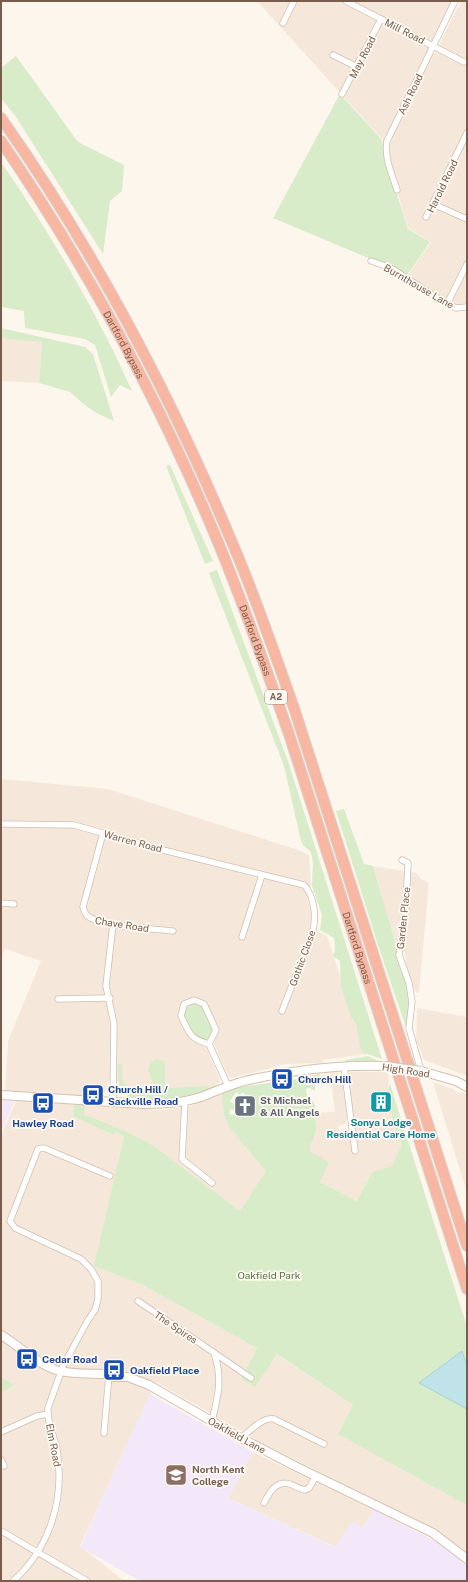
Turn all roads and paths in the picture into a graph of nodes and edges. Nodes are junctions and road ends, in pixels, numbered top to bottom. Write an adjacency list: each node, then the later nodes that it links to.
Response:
1 (294, 1): 5 (street)
2 (346, 1): 4 (street, Mill Road)
3 (455, 1): 6 (street, Ash Road)
4 (381, 19): 6 (street, Mill Road); 9 (street, May Road)
5 (283, 23)
6 (434, 46): 8 (street, Mill Road); 14 (street, Ash Road)
7 (333, 55): 9 (street)
8 (464, 62)
9 (357, 67): 10 (street, May Road)
10 (342, 94)
11 (1, 118): 46 (highway, Dartford Bypass / A2)
12 (467, 133): 15 (street, Harold Road)
13 (1, 141): 47 (highway, Dartford Bypass / A2)
14 (397, 190)
15 (433, 204): 16 (street, Harold Road); 17 (street)
16 (426, 217)
17 (467, 219)
18 (371, 261): 20 (street, Burnthouse Lane)
19 (467, 264): 20 (street)
20 (446, 304): 21 (street, Burnthouse Lane)
21 (467, 307)
22 (1, 824): 23 (street, Warren Road)
23 (103, 833): 25 (street, Warren Road); 29 (street, Chave Road)
24 (402, 860): 37 (street, Garden Place)
25 (262, 875): 26 (street, Warren Road); 31 (street)
26 (300, 884): 34 (street, Gothic Close)
27 (1, 903): 28 (street)
28 (14, 904)
29 (113, 924): 30 (street, Chave Road); 32 (street)
30 (172, 931)
31 (242, 937)
32 (110, 998): 33 (street); 42 (street)
33 (58, 999)
34 (282, 1011)
35 (209, 1044): 35 (street); 38 (street)
36 (344, 1067): 37 (street, High Road, bridge); 38 (street); 43 (street)
37 (421, 1071): 39 (street, High Road)
38 (228, 1086): 41 (street)
39 (467, 1087)
40 (1, 1095): 42 (street)
41 (185, 1100): 42 (street); 45 (street)
42 (113, 1102)
43 (355, 1151)
44 (110, 1176): 51 (street, Elm Road)
45 (212, 1182)
46 (467, 1246)
47 (467, 1289)
48 (138, 1301): 50 (street, The Spires)
49 (1, 1335): 51 (street, Oakfield Lane)
50 (214, 1352): 53 (street, The Spires); 55 (street)
51 (62, 1371): 52 (street, Oakfield Lane); 54 (street, Elm Road)
52 (109, 1374): 55 (street, Oakfield Lane); 57 (street)
53 (251, 1378)
54 (48, 1414): 56 (street); 65 (street, Elm Road)
55 (212, 1421): 58 (street, Oakfield Lane)
56 (1, 1432)
57 (104, 1433)
58 (241, 1438): 59 (street); 62 (street, Oakfield Lane)
59 (324, 1444)
60 (1, 1460): 61 (street)
61 (4, 1466)
62 (316, 1476): 63 (street); 66 (street, Oakfield Lane)
63 (264, 1503)
64 (1, 1530): 65 (street)
65 (37, 1552): 67 (street, Elm Road); 68 (street)
66 (467, 1558)
67 (13, 1581)
68 (87, 1581)

